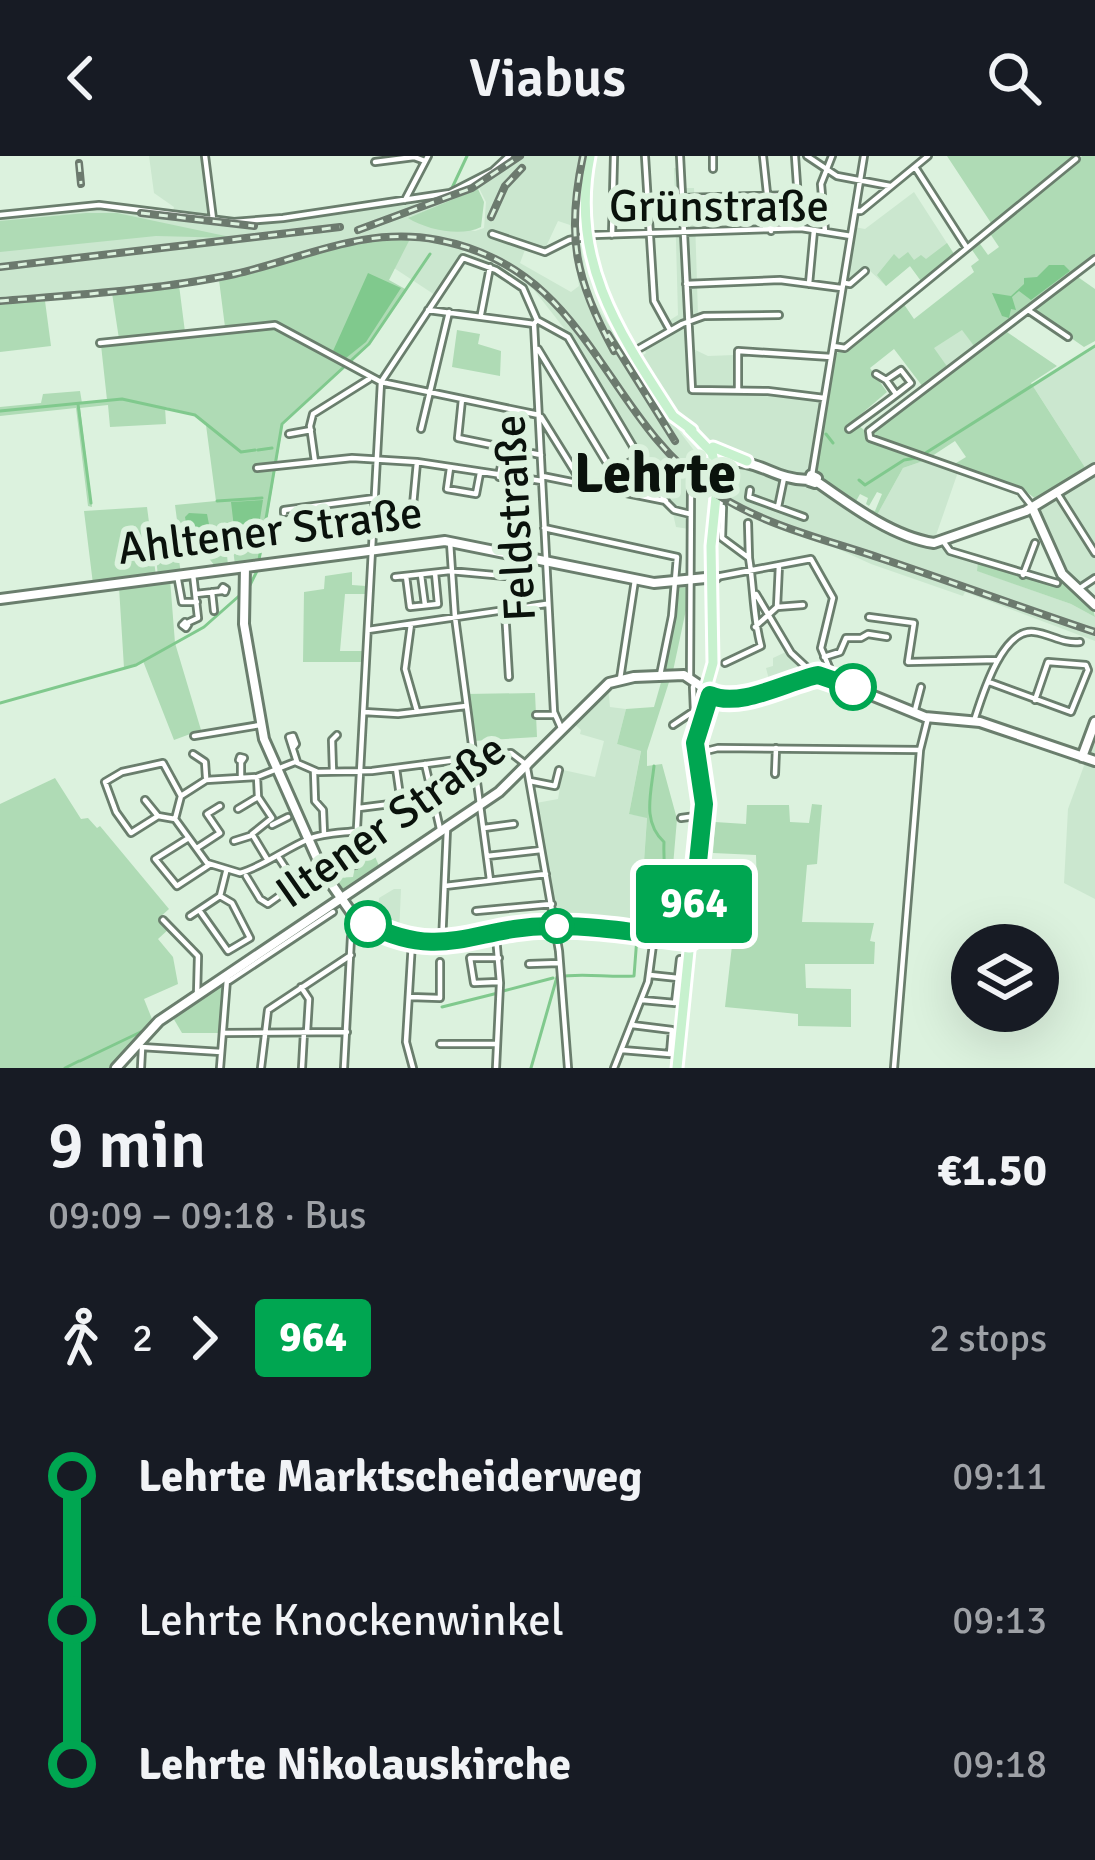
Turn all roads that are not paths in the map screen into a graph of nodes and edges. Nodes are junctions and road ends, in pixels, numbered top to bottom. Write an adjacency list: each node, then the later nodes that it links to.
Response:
1 (205, 156): 28 (street)
2 (509, 156): 25 (street)
3 (590, 156): 37 (main road)
4 (614, 156): 36 (street)
5 (645, 156): 34 (street)
6 (680, 156): 24 (street)
7 (713, 156): 19 (street)
8 (763, 156): 23 (street)
9 (795, 156): 22 (street)
10 (807, 156): 18 (street)
11 (832, 156): 18 (street)
12 (864, 156): 20 (street)
13 (926, 157): 17 (street)
14 (426, 159): 16 (street); 25 (street)
15 (1076, 159): 39 (street)
16 (375, 162)
17 (915, 167): 21 (street); 39 (street)
18 (826, 168): 20 (street); 32 (street)
19 (713, 169)
20 (860, 182): 21 (street); 26 (street)
21 (891, 186): 26 (street)
22 (797, 195): 23 (street); 29 (street)
23 (767, 197): 24 (street); 31 (street)
24 (682, 198): 33 (street)
25 (405, 200): 28 (street)
26 (856, 212): 38 (street)
27 (0, 215): 28 (street)
28 (213, 219)
29 (800, 228): 30 (street, Grünstraße); 31 (street, Grünstraße)
30 (814, 230): 32 (street, Grünstraße); 44 (street)
31 (771, 231): 33 (street, Grünstraße)
32 (825, 232): 38 (street, Grünstraße)
33 (684, 233): 34 (street, Grünstraße); 43 (street)
34 (652, 234): 36 (street, Grünstraße); 53 (street)
35 (492, 235): 37 (street, Grünstraße)
36 (612, 235): 37 (street, Grünstraße)
37 (586, 236): 58 (main road)
38 (851, 236): 45 (street)
39 (967, 248): 57 (street)
40 (1095, 259): 47 (street)
41 (490, 268): 46 (street); 49 (street); 51 (street)
42 (865, 271): 45 (street)
43 (686, 284): 44 (street); 52 (street)
44 (809, 284): 45 (street)
45 (843, 286): 57 (street)
46 (428, 310): 48 (street); 63 (street)
47 (1028, 310): 54 (street); 70 (street)
48 (449, 312): 49 (street); 65 (street)
49 (481, 314): 51 (street)
50 (779, 315): 52 (street)
51 (536, 322): 56 (street, Feldstraße); 82 (street)
52 (688, 323): 53 (street); 64 (street)
53 (670, 330): 58 (street)
54 (1068, 337)
55 (100, 343): 61 (street)
56 (536, 346): 71 (street, Feldstraße); 91 (street)
57 (833, 346): 59 (street)
58 (633, 352): 73 (main road)
59 (831, 357): 64 (street); 67 (street)
60 (876, 374): 62 (street)
61 (372, 378): 63 (street); 75 (street)
62 (886, 380): 66 (street); 66 (street)
63 (381, 382): 65 (street); 83 (street)
64 (738, 390): 67 (street)
65 (428, 392): 68 (street); 76 (street)
66 (896, 394): 69 (street)
67 (824, 398): 96 (street)
68 (462, 399): 71 (street); 80 (street)
69 (889, 400): 70 (street); 72 (street)
70 (896, 410): 77 (street)
71 (539, 415): 81 (street, Feldstraße); 97 (street)
72 (866, 417): 74 (street); 77 (street)
73 (690, 425): 79 (main road); 87 (main road)
74 (849, 429)
75 (310, 430): 78 (street); 84 (street)
76 (422, 430)
77 (871, 431): 105 (street)
78 (289, 434)
79 (712, 447): 85 (main road); 87 (main road)
80 (504, 448): 81 (street); 93 (street)
81 (541, 455): 95 (street, Feldstraße)
82 (640, 457): 91 (street); 103 (street)
83 (376, 459): 84 (street); 86 (street); 102 (street)
84 (316, 461): 89 (street)
85 (747, 461): 87 (street); 94 (street)
86 (417, 462): 88 (street); 111 (street)
87 (719, 464): 131 (main road)
88 (450, 467): 92 (street); 92 (street)
89 (257, 468)
90 (1095, 469): 101 (street)
91 (613, 472): 100 (street)
92 (480, 473): 93 (street)
93 (499, 477): 95 (street)
94 (784, 478): 96 (street); 106 (street)
95 (542, 479): 97 (street); 112 (street, Feldstraße)
96 (812, 479): 113 (street)
97 (582, 483): 100 (street)
98 (691, 487): 108 (street)
99 (750, 490): 106 (street)
100 (625, 493): 103 (street)
101 (1057, 493): 105 (street); 117 (street)
102 (375, 499): 107 (street); 116 (street)
103 (666, 502): 108 (street)
104 (723, 507): 118 (street)
105 (1032, 508): 113 (street); 138 (street)
106 (778, 509): 109 (street)
107 (284, 513)
108 (690, 514): 136 (street)
109 (803, 517)
110 (748, 523): 118 (street)
111 (411, 527)
112 (544, 527): 119 (street, Feldstraße); 135 (street)
113 (943, 541): 127 (street)
114 (450, 542): 116 (street, Ahltener Straße); 119 (street, Ahltener Straße); 124 (street)
115 (1035, 543): 127 (street)
116 (372, 550): 121 (street, Ahltener Straße); 157 (street)
117 (1095, 554)
118 (748, 558): 122 (street)
119 (547, 562): 134 (street, Ahltener Straße); 144 (street, Feldstraße)
120 (779, 564): 122 (street); 148 (street); 160 (street)
121 (244, 567): 125 (street, Ahltener Straße); 184 (street)
122 (751, 570): 131 (street); 141 (street)
123 (435, 572): 124 (street); 126 (street); 145 (street)
124 (450, 572): 129 (street); 152 (street)
125 (194, 574): 142 (street); 143 (street, Ahltener Straße)
126 (421, 574): 128 (street); 145 (street)
127 (1023, 574): 137 (street)
128 (406, 576): 130 (street); 145 (street)
129 (505, 576)
130 (395, 578)
131 (714, 578): 136 (street, Ahltener Straße); 163 (main road); 172 (main road)
132 (1095, 578): 138 (street)
133 (178, 580): 142 (street)
134 (635, 580): 135 (street, Ahltener Straße); 167 (street)
135 (676, 583): 136 (street, Ahltener Straße); 164 (street)
136 (689, 583): 169 (street)
137 (1057, 584)
138 (1078, 590): 147 (street)
139 (222, 591): 140 (street)
140 (212, 592): 142 (street); 150 (street)
141 (755, 593): 151 (street); 156 (street)
142 (196, 598): 154 (street)
143 (0, 599)
144 (549, 604): 149 (street); 179 (street, Feldstraße)
145 (425, 605)
146 (803, 605): 148 (street)
147 (1095, 605)
148 (777, 608): 151 (street)
149 (505, 610): 152 (street); 166 (street)
150 (214, 611)
151 (769, 616): 156 (street); 165 (street)
152 (455, 617): 155 (street); 174 (street)
153 (869, 617): 161 (street)
154 (187, 623)
155 (410, 624): 157 (street); 176 (street)
156 (755, 626): 162 (street)
157 (368, 630): 175 (street)
158 (887, 637): 160 (street)
159 (1080, 642): 161 (street)
160 (824, 656): 168 (street)
161 (998, 660): 170 (street)
162 (725, 663)
163 (711, 673): 169 (main road); 172 (main road)
164 (660, 675): 167 (street); 169 (street)
165 (810, 676): 168 (street); 172 (street)
166 (509, 677)
167 (620, 679): 186 (street, Iltener Straße)
168 (834, 679): 177 (street)
169 (694, 682): 172 (street); 183 (street)
170 (989, 682): 173 (street); 181 (street)
171 (922, 686): 177 (street)
172 (708, 694): 183 (main road)
173 (1035, 700): 173 (street)
174 (466, 706): 176 (street); 196 (street)
175 (364, 712): 176 (street); 207 (street)
176 (417, 712)
177 (914, 714): 180 (street)
178 (536, 715): 179 (street)
179 (554, 715): 186 (street, Feldstraße)
180 (928, 718): 181 (street); 192 (street)
181 (977, 721): 195 (street)
182 (1095, 722): 189 (street)
183 (693, 724): 185 (street); 193 (main road)
184 (260, 725): 188 (street); 203 (street)
185 (673, 725)
186 (562, 730): 201 (street, Iltener Straße)
187 (337, 735): 206 (street)
188 (194, 736)
189 (1086, 746): 195 (street); 197 (street)
190 (293, 748): 199 (street)
191 (776, 748): 192 (street); 193 (street); 208 (street)
192 (920, 750): 303 (street)
193 (696, 752): 222 (main road)
194 (193, 754): 211 (street)
195 (1082, 757): 197 (street)
196 (474, 758): 200 (street); 201 (street); 220 (street)
197 (1095, 760)
198 (241, 761): 210 (street)
199 (297, 762): 203 (street); 205 (street)
200 (425, 764): 202 (street); 231 (street)
201 (527, 767): 212 (street); 220 (street, Iltener Straße)
202 (396, 768): 207 (street); 217 (street)
203 (274, 769): 209 (street); 235 (street)
204 (559, 770): 212 (street)
205 (314, 771): 206 (street); 233 (street)
206 (333, 771): 207 (street)
207 (360, 771): 221 (street)
208 (775, 774)
209 (257, 776): 210 (street); 214 (street)
210 (241, 777): 211 (street)
211 (206, 780): 213 (street)
212 (530, 781): 238 (street)
213 (181, 796): 223 (street); 226 (street)
214 (258, 796): 218 (street); 227 (street)
215 (145, 800): 223 (street)
216 (414, 801): 217 (street)
217 (401, 802): 221 (street)
218 (244, 805)
219 (220, 806): 237 (street)
220 (481, 806): 229 (street); 231 (street, Iltener Straße)
221 (358, 808): 230 (street)
222 (703, 814): 225 (street); 263 (main road)
223 (158, 816): 226 (street)
224 (288, 817): 227 (street)
225 (681, 818)
226 (175, 819): 234 (street)
227 (270, 823): 232 (street)
228 (514, 824): 229 (street)
229 (484, 828): 239 (street)
230 (357, 831): 233 (street); 244 (street)
231 (444, 831): 250 (street); 252 (street, Iltener Straße)
232 (252, 834): 236 (street); 243 (street)
233 (324, 836): 235 (street)
234 (187, 839): 237 (street); 242 (street)
235 (307, 839): 240 (street); 252 (street)
236 (234, 841)
237 (197, 848): 245 (street)
238 (542, 850): 239 (street); 248 (street)
239 (488, 856): 249 (street)
240 (279, 857): 243 (street); 247 (street)
241 (146, 859): 242 (street)
242 (155, 859): 245 (street)
243 (267, 859): 247 (street)
244 (338, 863)
245 (209, 865): 246 (street)
246 (227, 871): 247 (street); 251 (street)
247 (244, 873)
248 (546, 874): 249 (street); 253 (street)
249 (487, 881): 250 (street)
250 (445, 886): 265 (street)
251 (220, 896): 254 (street); 254 (street)
252 (341, 900): 259 (street); 276 (street, Iltener Straße)
253 (551, 904): 255 (street); 260 (street)
254 (199, 910): 257 (street)
255 (476, 911)
256 (333, 912): 276 (street, Iltener Straße)
257 (190, 916)
258 (163, 920): 279 (street)
259 (362, 920): 264 (street); 266 (street)
260 (555, 926): 261 (street); 262 (street); 270 (street)
261 (496, 934): 265 (street); 267 (street)
262 (654, 935): 263 (street); 272 (street)
263 (690, 939): 302 (main road)
264 (412, 942): 265 (street); 280 (street)
265 (442, 943)
266 (351, 955): 273 (street); 278 (street)
267 (499, 958): 277 (street); 277 (street)
268 (680, 959): 274 (street)
269 (440, 962): 280 (street)
270 (560, 963): 271 (street); 300 (street)
271 (529, 964)
272 (650, 975): 274 (street); 281 (street)
273 (350, 977): 275 (street); 284 (street)
274 (678, 977): 281 (street)
275 (362, 978)
276 (227, 979): 279 (street, Iltener Straße); 286 (street)
277 (500, 982): 287 (street)
278 (301, 987): 283 (street); 285 (street)
279 (197, 995): 288 (street, Iltener Straße)
280 (409, 998): 292 (street)
281 (642, 1000): 282 (street)
282 (632, 1025): 290 (street); 290 (street)
283 (306, 1032): 284 (street); 285 (street); 297 (street)
284 (346, 1032): 298 (street)
285 (264, 1033): 286 (street); 296 (street)
286 (223, 1034): 291 (street)
287 (497, 1044): 289 (street); 299 (street)
288 (140, 1045): 291 (street); 293 (street, Iltener Straße); 294 (street)
289 (440, 1045)
290 (622, 1050): 301 (street)
291 (221, 1052): 295 (street)
292 (408, 1067)
293 (116, 1068)
294 (141, 1068)
295 (220, 1068)
296 (260, 1068)
297 (302, 1068)
298 (344, 1068)
299 (496, 1068)
300 (568, 1068)
301 (614, 1068)
302 (677, 1068)
303 (894, 1068)

